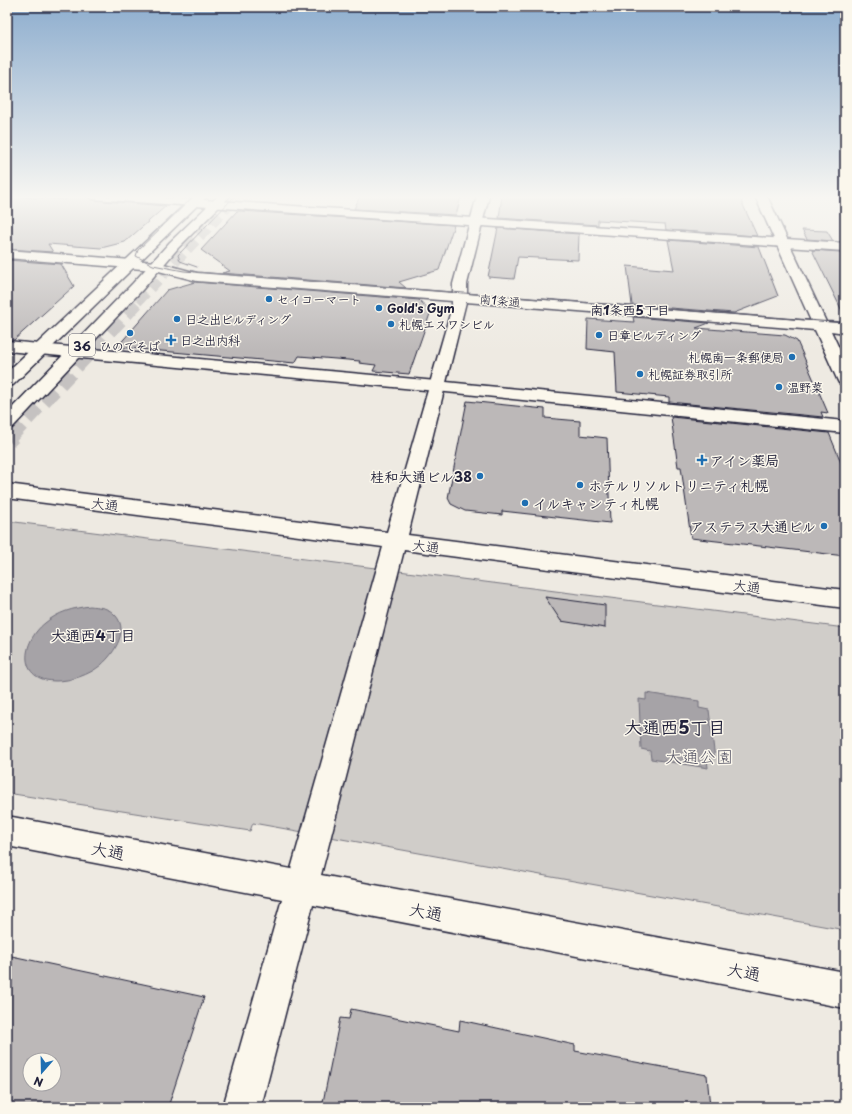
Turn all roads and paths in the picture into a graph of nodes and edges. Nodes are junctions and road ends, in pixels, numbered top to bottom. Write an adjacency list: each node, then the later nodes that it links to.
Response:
1 (147, 248): 6 (main road, 36)
2 (171, 248): 7 (main road, 36)
3 (468, 248): 9 (main road)
4 (784, 248): 10 (main road)
5 (7, 254): 6 (main road, 南1条通)
6 (130, 264): 7 (main road, 南1条通); 15 (main road, 36)
7 (156, 266): 8 (main road, 南1条通); 9 (main road, 南1条通); 16 (main road, 36)
8 (420, 281)
9 (456, 288): 10 (main road, 南1条通); 12 (main road, 南1条通); 19 (main road)
10 (815, 313): 11 (main road, 南1条通); 12 (main road)
11 (845, 315)
12 (821, 326): 13 (main road, 南1条通); 17 (main road)
13 (845, 328)
14 (7, 346): 15 (main road)
15 (40, 350): 16 (main road); 18 (main road, 36)
16 (76, 353): 19 (main road); 20 (main road, 36)
17 (845, 379)
18 (7, 381)
19 (436, 386): 21 (main road); 23 (main road)
20 (7, 423)
21 (845, 427)
22 (7, 492): 23 (main road, 大通)
23 (394, 542): 24 (main road, 大通); 26 (main road)
24 (845, 599)
25 (7, 831): 26 (main road, 大通)
26 (301, 888): 27 (main road, 大通); 28 (main road)
27 (845, 990)
28 (242, 1107)

